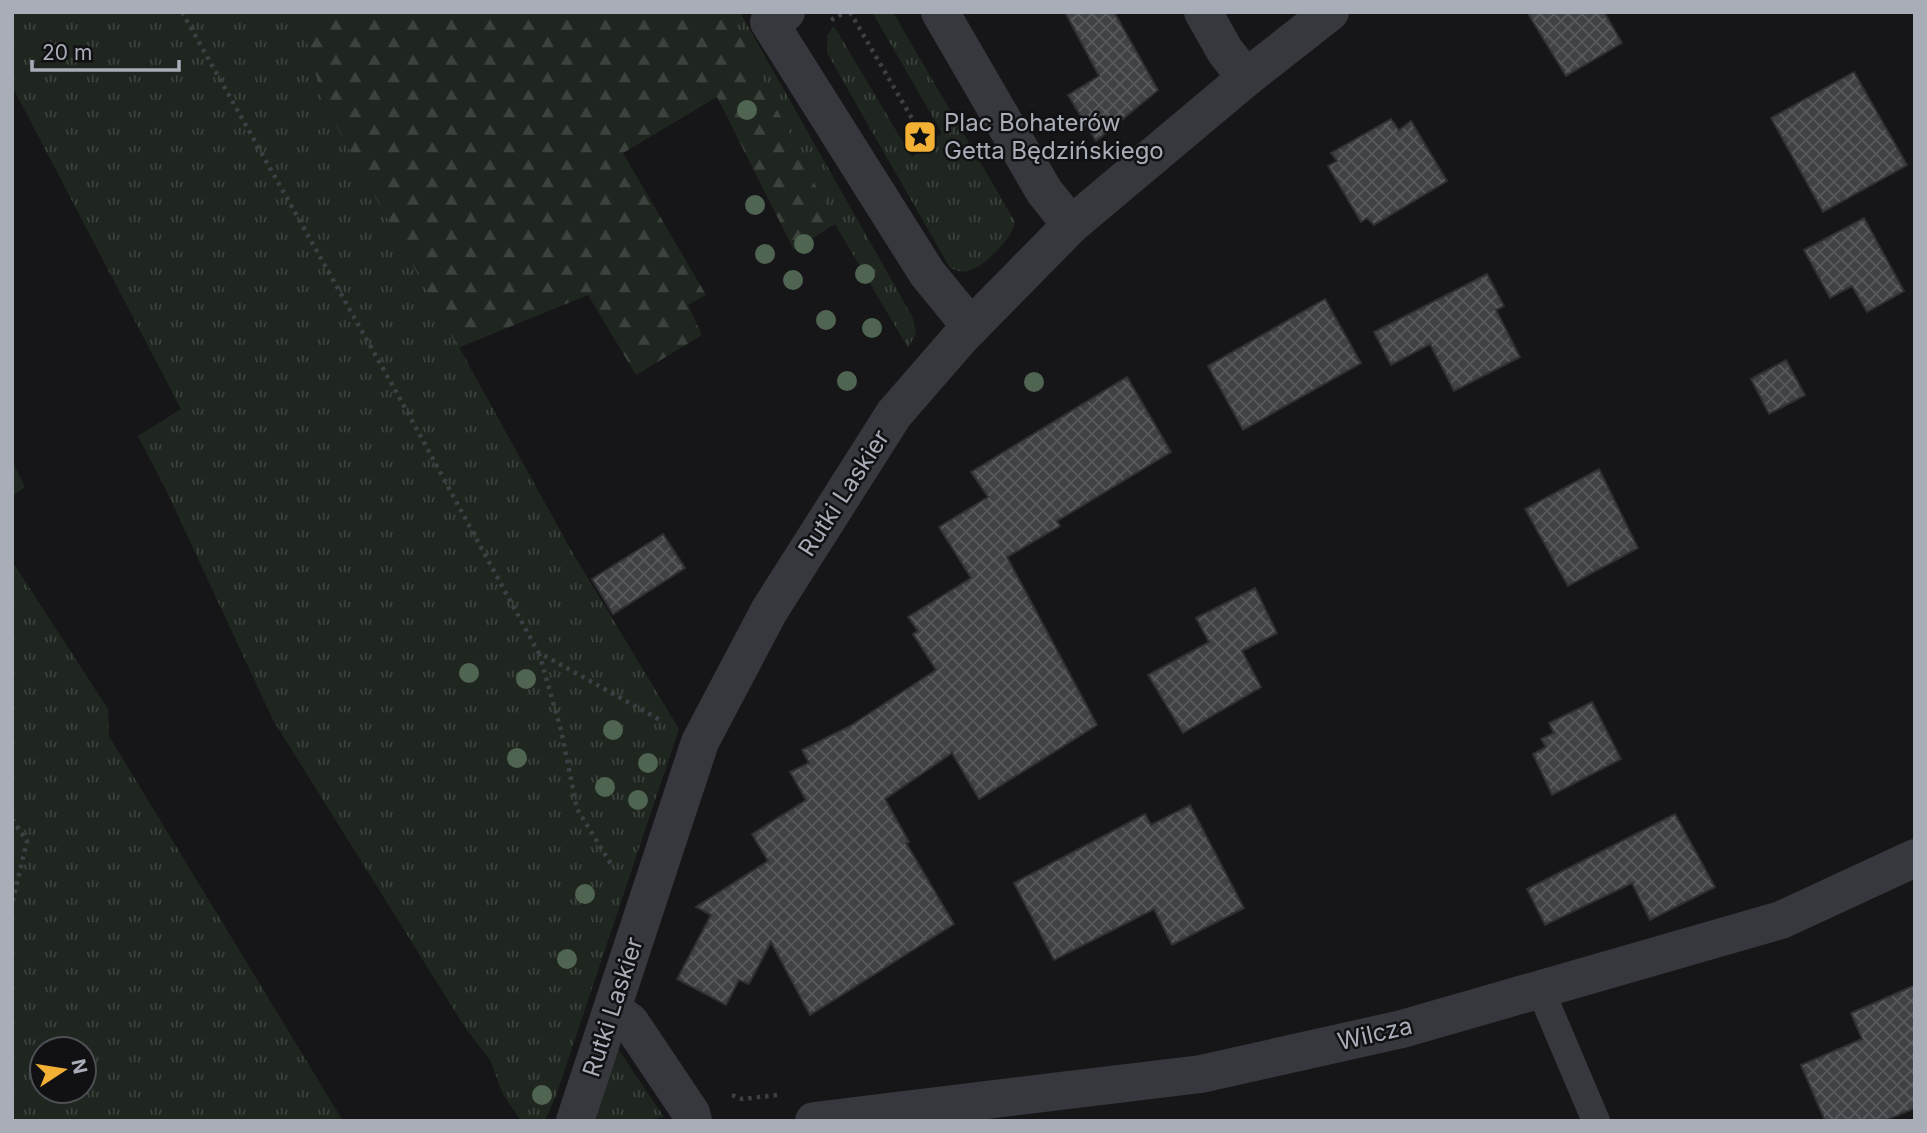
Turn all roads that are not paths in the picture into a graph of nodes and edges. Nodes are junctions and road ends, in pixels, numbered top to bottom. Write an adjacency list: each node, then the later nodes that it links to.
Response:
1 (940, 12): 6 (street)
2 (1203, 12): 5 (street)
3 (773, 16): 7 (street)
4 (1315, 17): 5 (street, Rutki Laskier)
5 (1246, 78): 6 (street, Rutki Laskier)
6 (1071, 225): 7 (street, Rutki Laskier)
7 (971, 327): 10 (street, Rutki Laskier)
8 (1915, 858): 9 (street, Wilcza)
9 (1540, 989): 11 (street, Wilcza); 15 (lane)
10 (613, 1010): 12 (street, Rutki Laskier); 13 (street)
11 (923, 1114): 14 (street, Wilcza)
12 (575, 1121)
13 (693, 1121)
14 (814, 1121)
15 (1596, 1121)

